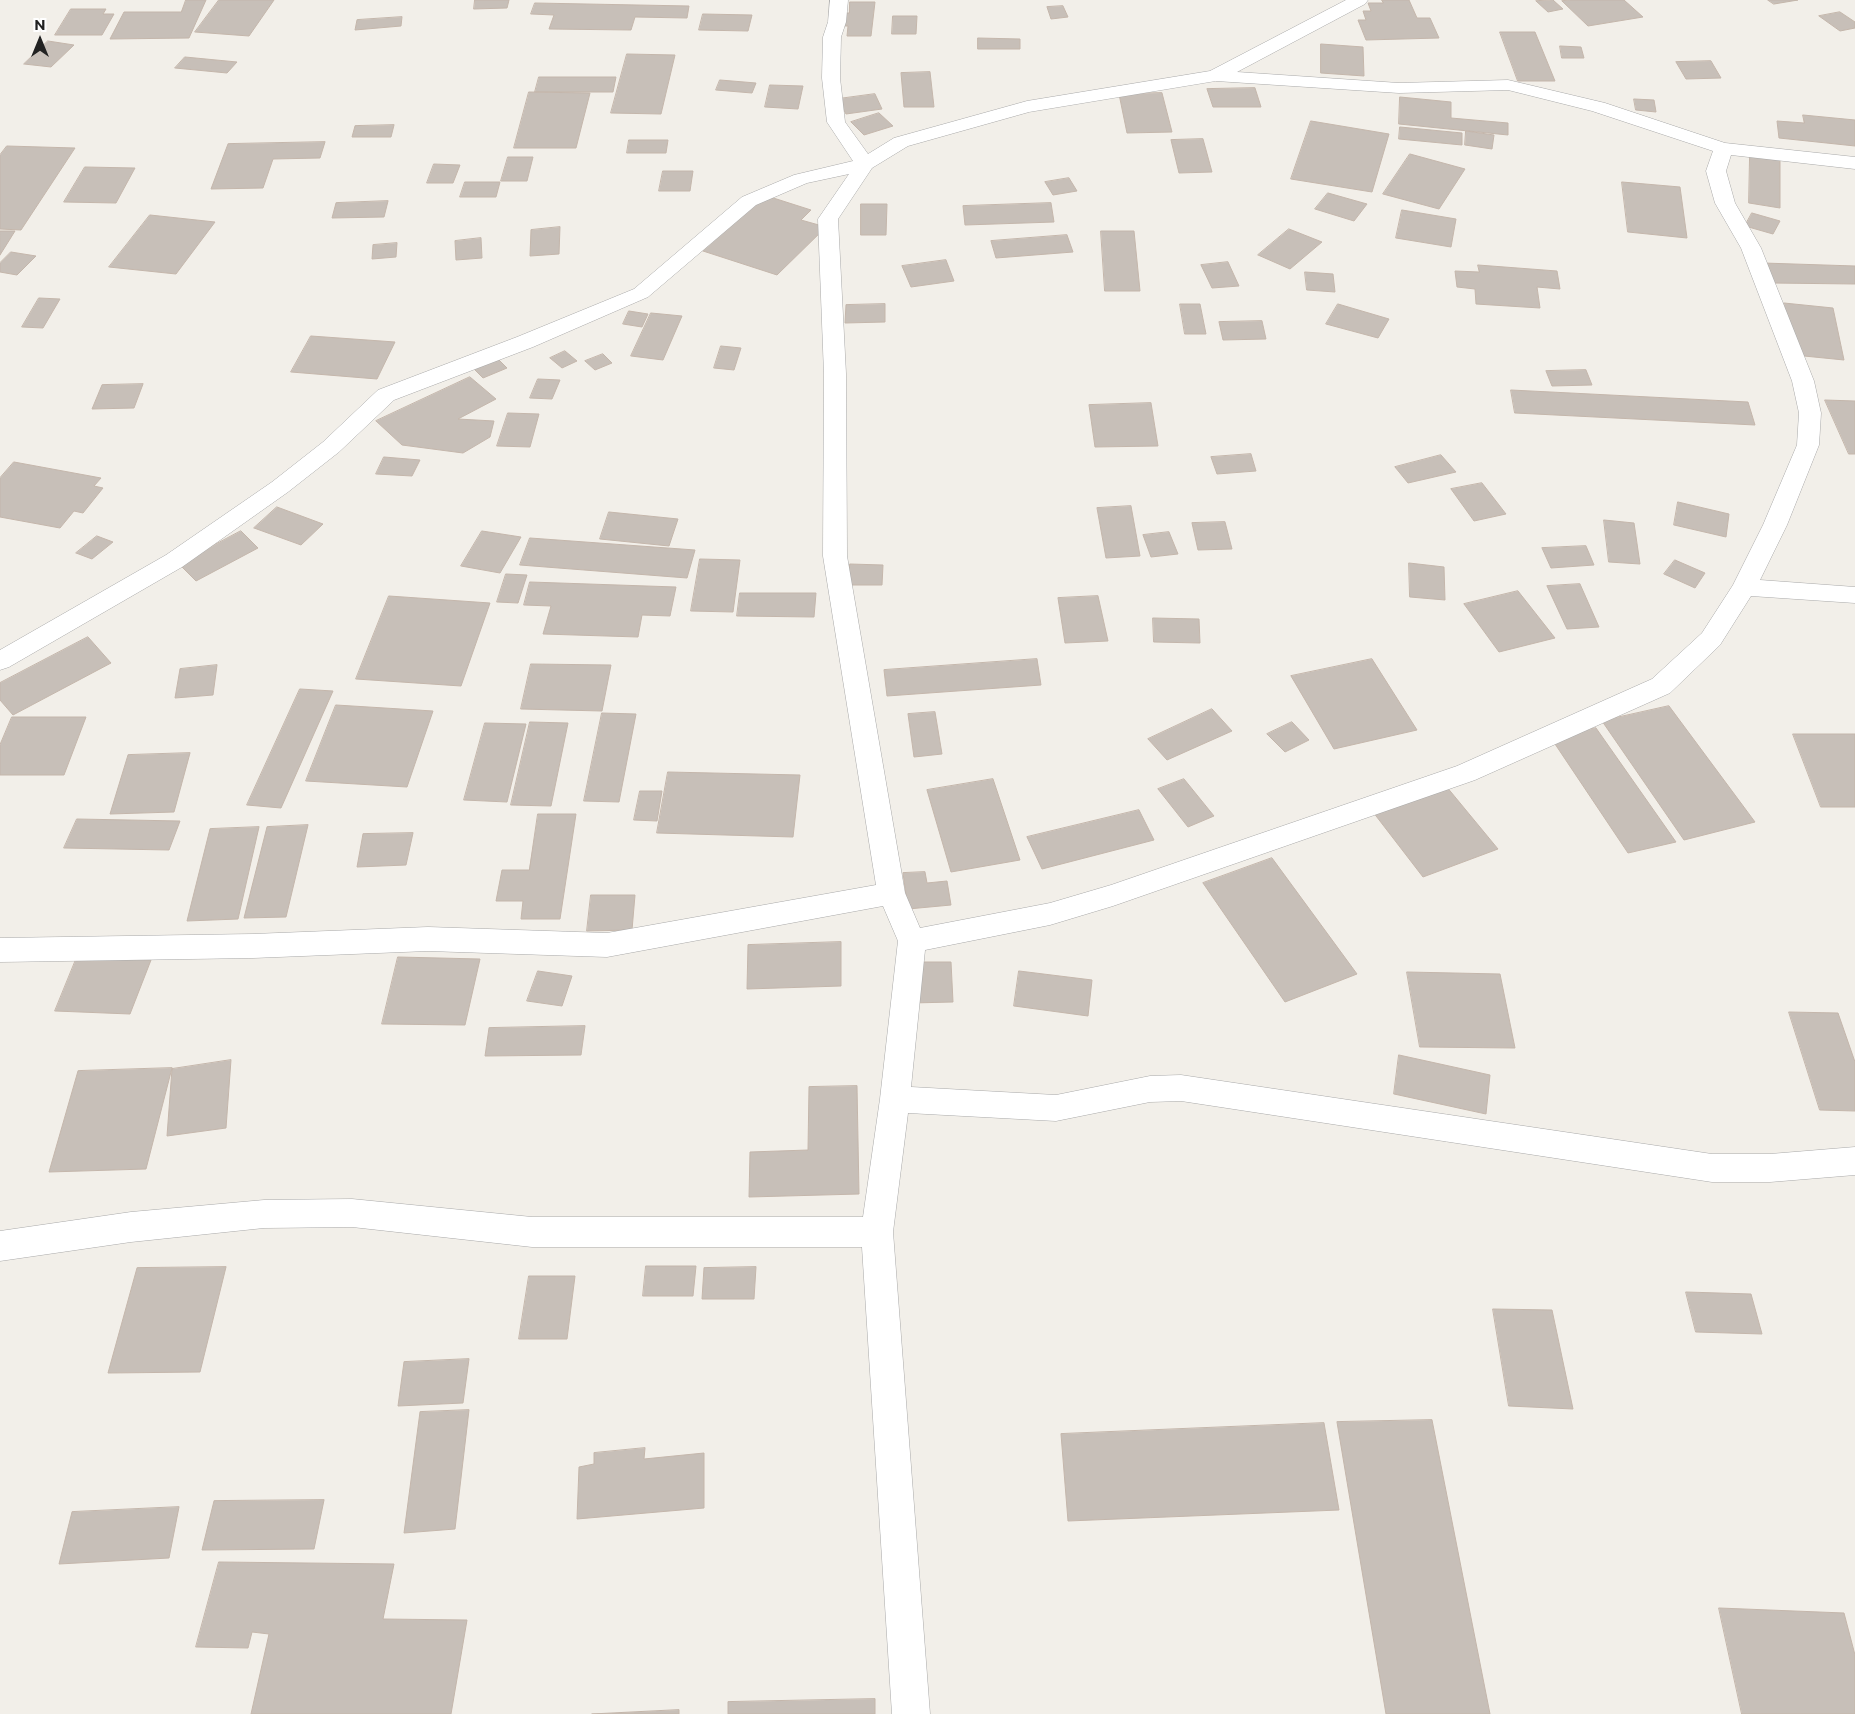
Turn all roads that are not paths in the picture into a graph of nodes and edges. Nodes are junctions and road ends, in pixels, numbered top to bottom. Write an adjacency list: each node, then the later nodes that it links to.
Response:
1 (839, 0): 6 (street)
2 (1359, 0): 3 (street)
3 (1215, 76): 4 (street); 6 (street)
4 (1723, 148): 5 (street); 7 (street)
5 (1855, 163)
6 (865, 164): 9 (street); 10 (street)
7 (1744, 586): 8 (street); 11 (street)
8 (1855, 595)
9 (0, 661)
10 (891, 892): 11 (street); 12 (street)
11 (912, 941): 13 (street)
12 (0, 950)
13 (895, 1099): 14 (street); 15 (street)
14 (1855, 1161)
15 (877, 1232): 16 (street); 17 (street)
16 (0, 1246)
17 (911, 1714)

